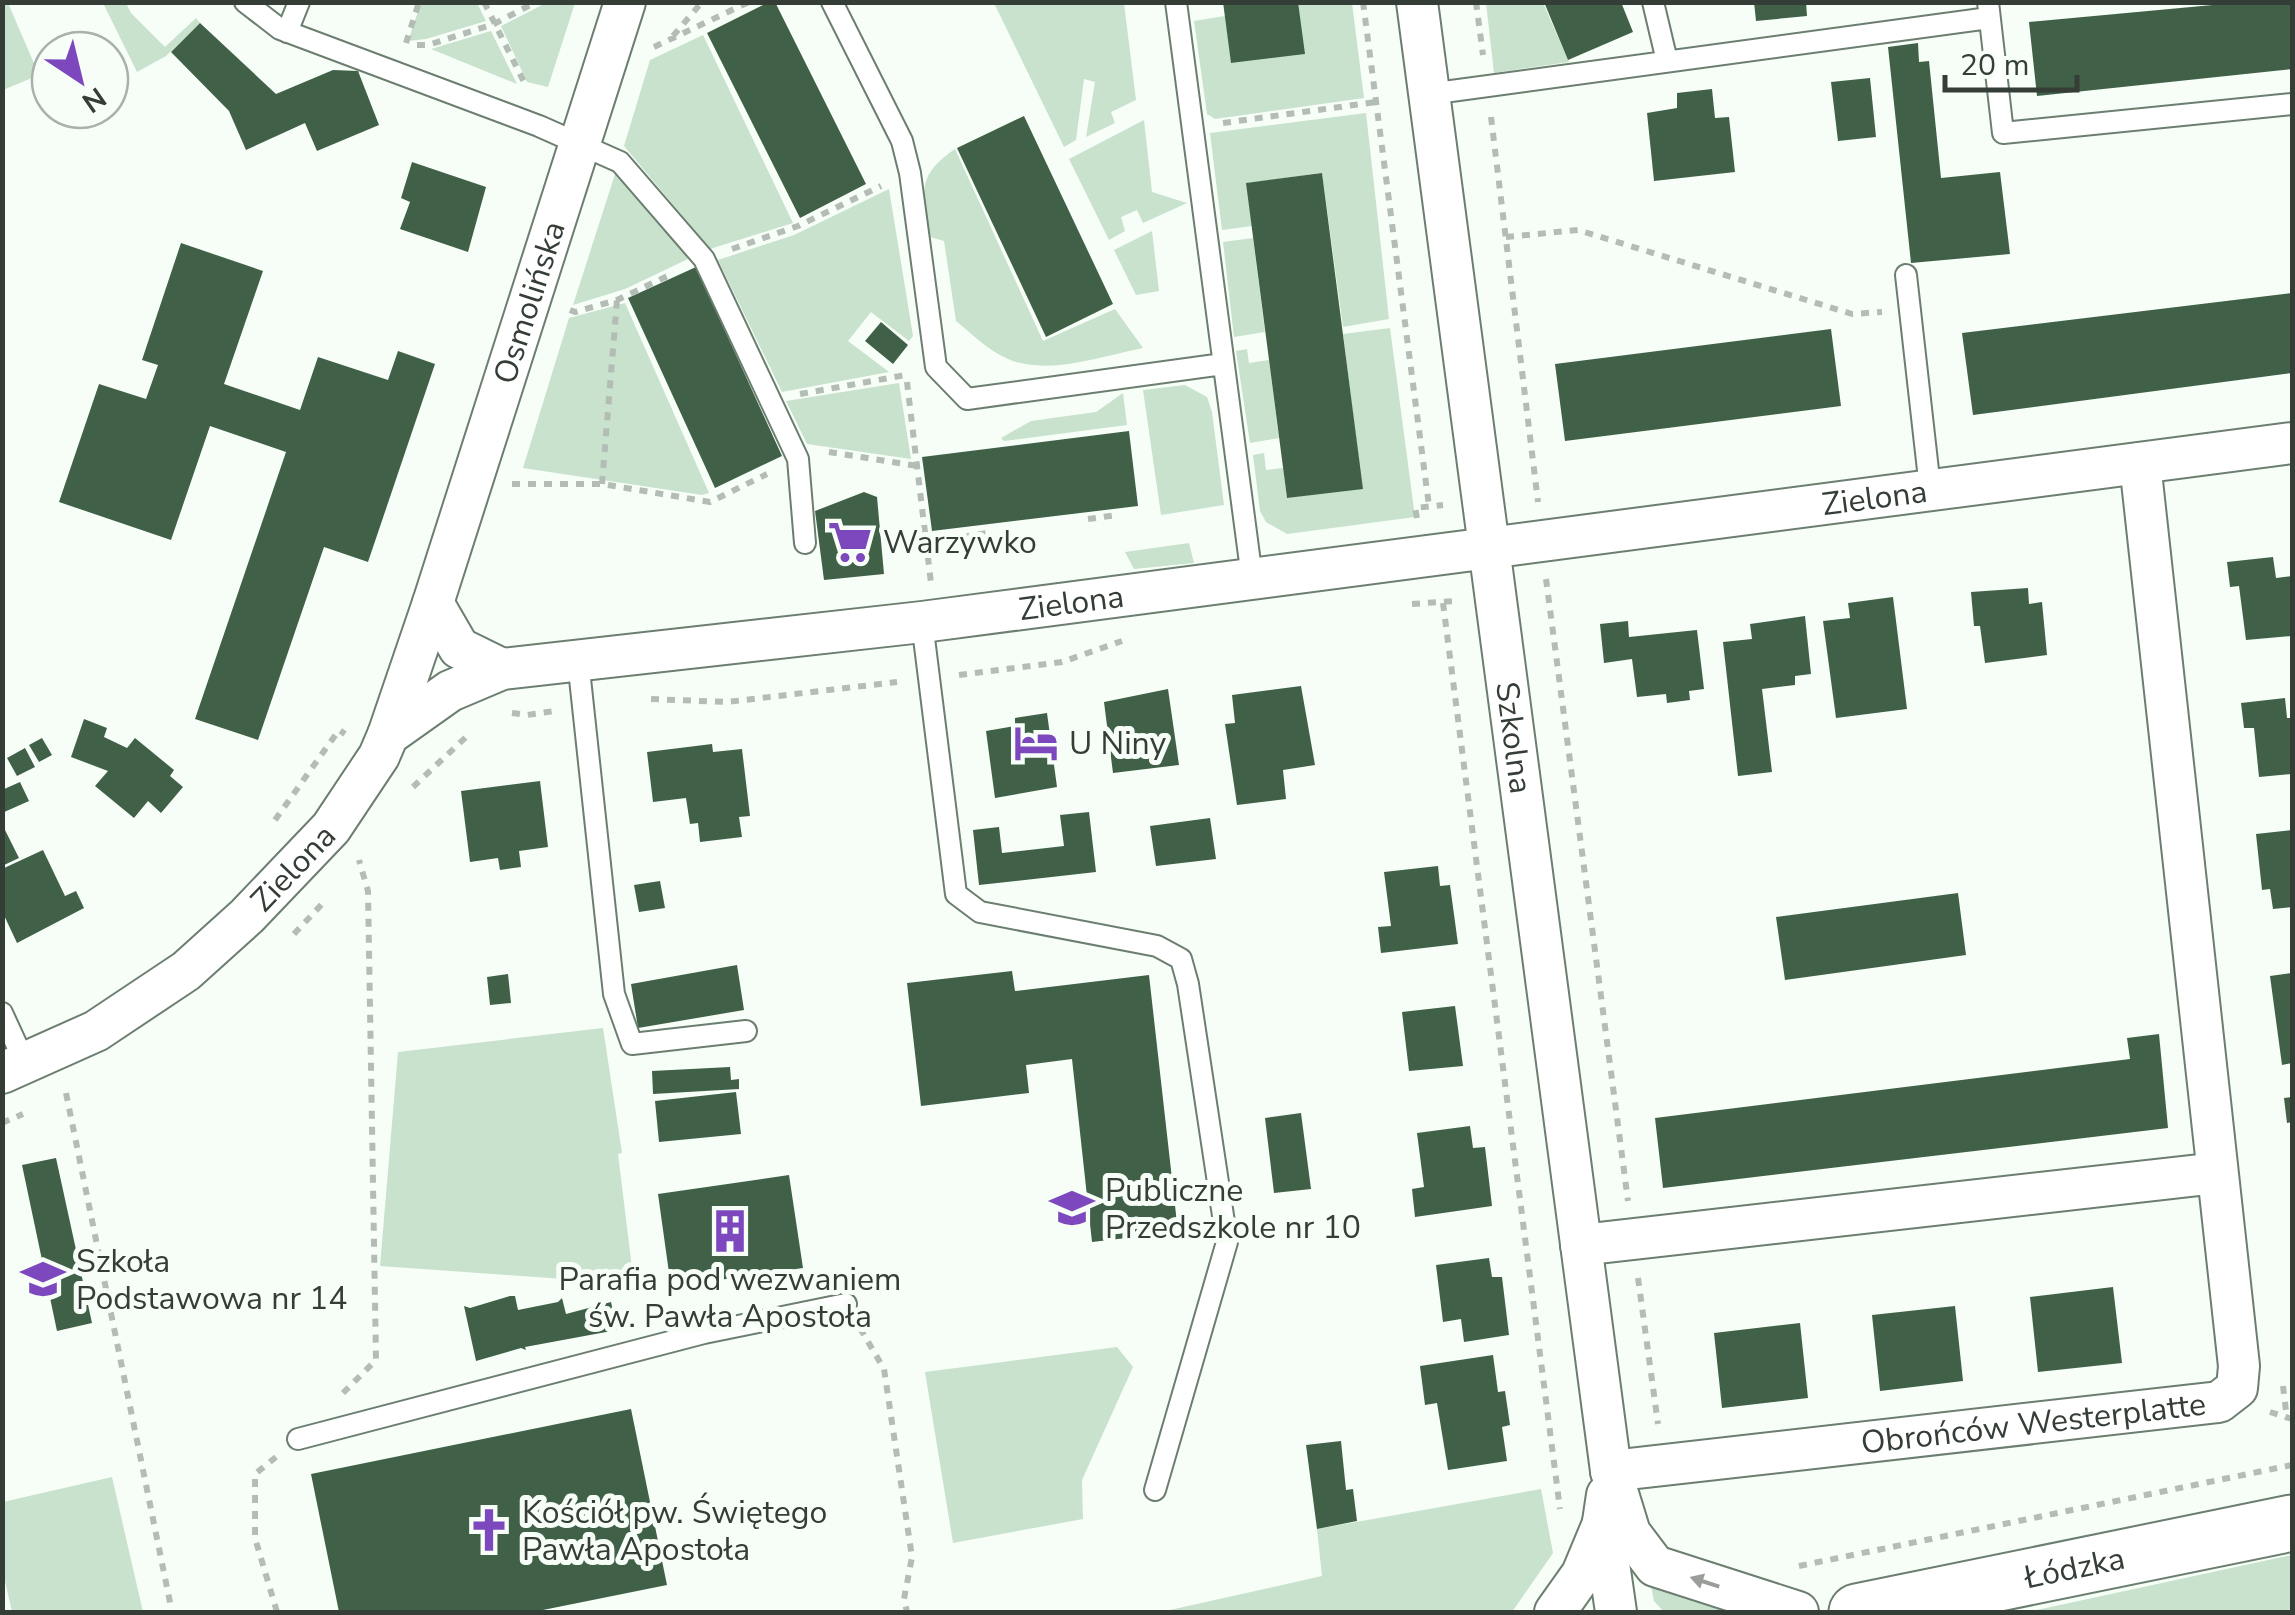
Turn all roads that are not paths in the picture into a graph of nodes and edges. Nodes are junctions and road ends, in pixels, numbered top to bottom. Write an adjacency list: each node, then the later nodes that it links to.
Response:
1 (245, 2): 9 (lane)
2 (299, 2): 9 (lane)
3 (832, 2): 15 (lane)
4 (1176, 2): 15 (lane)
5 (1417, 2): 11 (street, Szkolna)
6 (1654, 2): 10 (lane)
7 (1989, 10): 10 (lane); 12 (lane)
8 (620, 18): 13 (street, Osmolińska)
9 (287, 32): 13 (lane)
10 (1667, 62): 11 (lane)
11 (1429, 94): 20 (street, Szkolna)
12 (2292, 104)
13 (580, 142): 19 (lane); 22 (street, Osmolińska)
14 (1906, 275): 18 (lane)
15 (1222, 364): 21 (lane)
16 (2292, 443): 17 (street, Zielona)
17 (2140, 463): 18 (street, Zielona); 30 (street, Obrońców Westerplatte)
18 (1930, 488): 20 (street, Zielona)
19 (806, 543)
20 (1488, 548): 21 (street, Zielona); 31 (street, Szkolna)
21 (1252, 578): 23 (street, Zielona)
22 (433, 603): 25 (street); 26 (street, Osmolińska)
23 (929, 621): 24 (street, Zielona); 35 (lane)
24 (578, 660): 25 (street, Zielona); 28 (lane)
25 (502, 669): 26 (street, Zielona)
26 (383, 745): 29 (street, Zielona)
27 (2, 1013): 29 (lane)
28 (746, 1030)
29 (14, 1068)
30 (2217, 1173): 31 (street); 34 (street, Obrońców Westerplatte)
31 (1581, 1245): 34 (street, Szkolna)
32 (846, 1304): 33 (lane)
33 (298, 1440)
34 (1611, 1472): 36 (street, Szkolna); 40 (street, Szkolna, one-way to 34)
35 (1155, 1490)
36 (1603, 1522): 38 (street, Szkolna); 39 (street, Szkolna)
37 (2292, 1524): 41 (main road, Łódzka)
38 (1555, 1612)
39 (1616, 1612)
40 (1798, 1612)
41 (1857, 1612)

